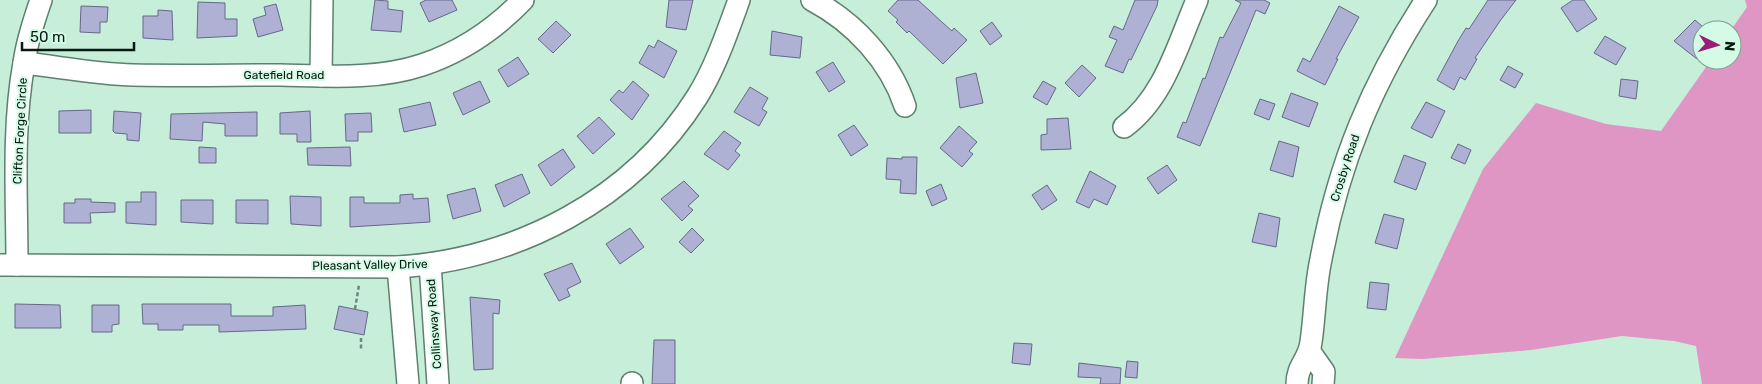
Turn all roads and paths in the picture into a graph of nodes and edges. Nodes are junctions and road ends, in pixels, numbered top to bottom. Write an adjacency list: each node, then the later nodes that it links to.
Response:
1 (41, 0): 8 (street, Clifton Forge Circle)
2 (322, 0): 9 (street)
3 (523, 0): 9 (street, Gatefield Road)
4 (739, 0): 12 (street, Pleasant Valley Drive)
5 (812, 0): 10 (street)
6 (1197, 0): 11 (street)
7 (1426, 0): 19 (street, Crosby Road)
8 (24, 62): 9 (street, Gatefield Road); 13 (street, Clifton Forge Circle)
9 (321, 76)
10 (905, 106)
11 (1124, 127)
12 (430, 264): 14 (street, Pleasant Valley Drive); 21 (street, Collinsway Road)
13 (9, 265): 14 (street, Pleasant Valley Drive)
14 (398, 266): 20 (street)
15 (359, 283): 16 (path)
16 (355, 309)
17 (361, 338): 18 (path)
18 (361, 350)
19 (1310, 352): 22 (street, Crosby Road); 23 (street)
20 (408, 384)
21 (438, 384)
22 (1297, 384)
23 (1324, 384)

